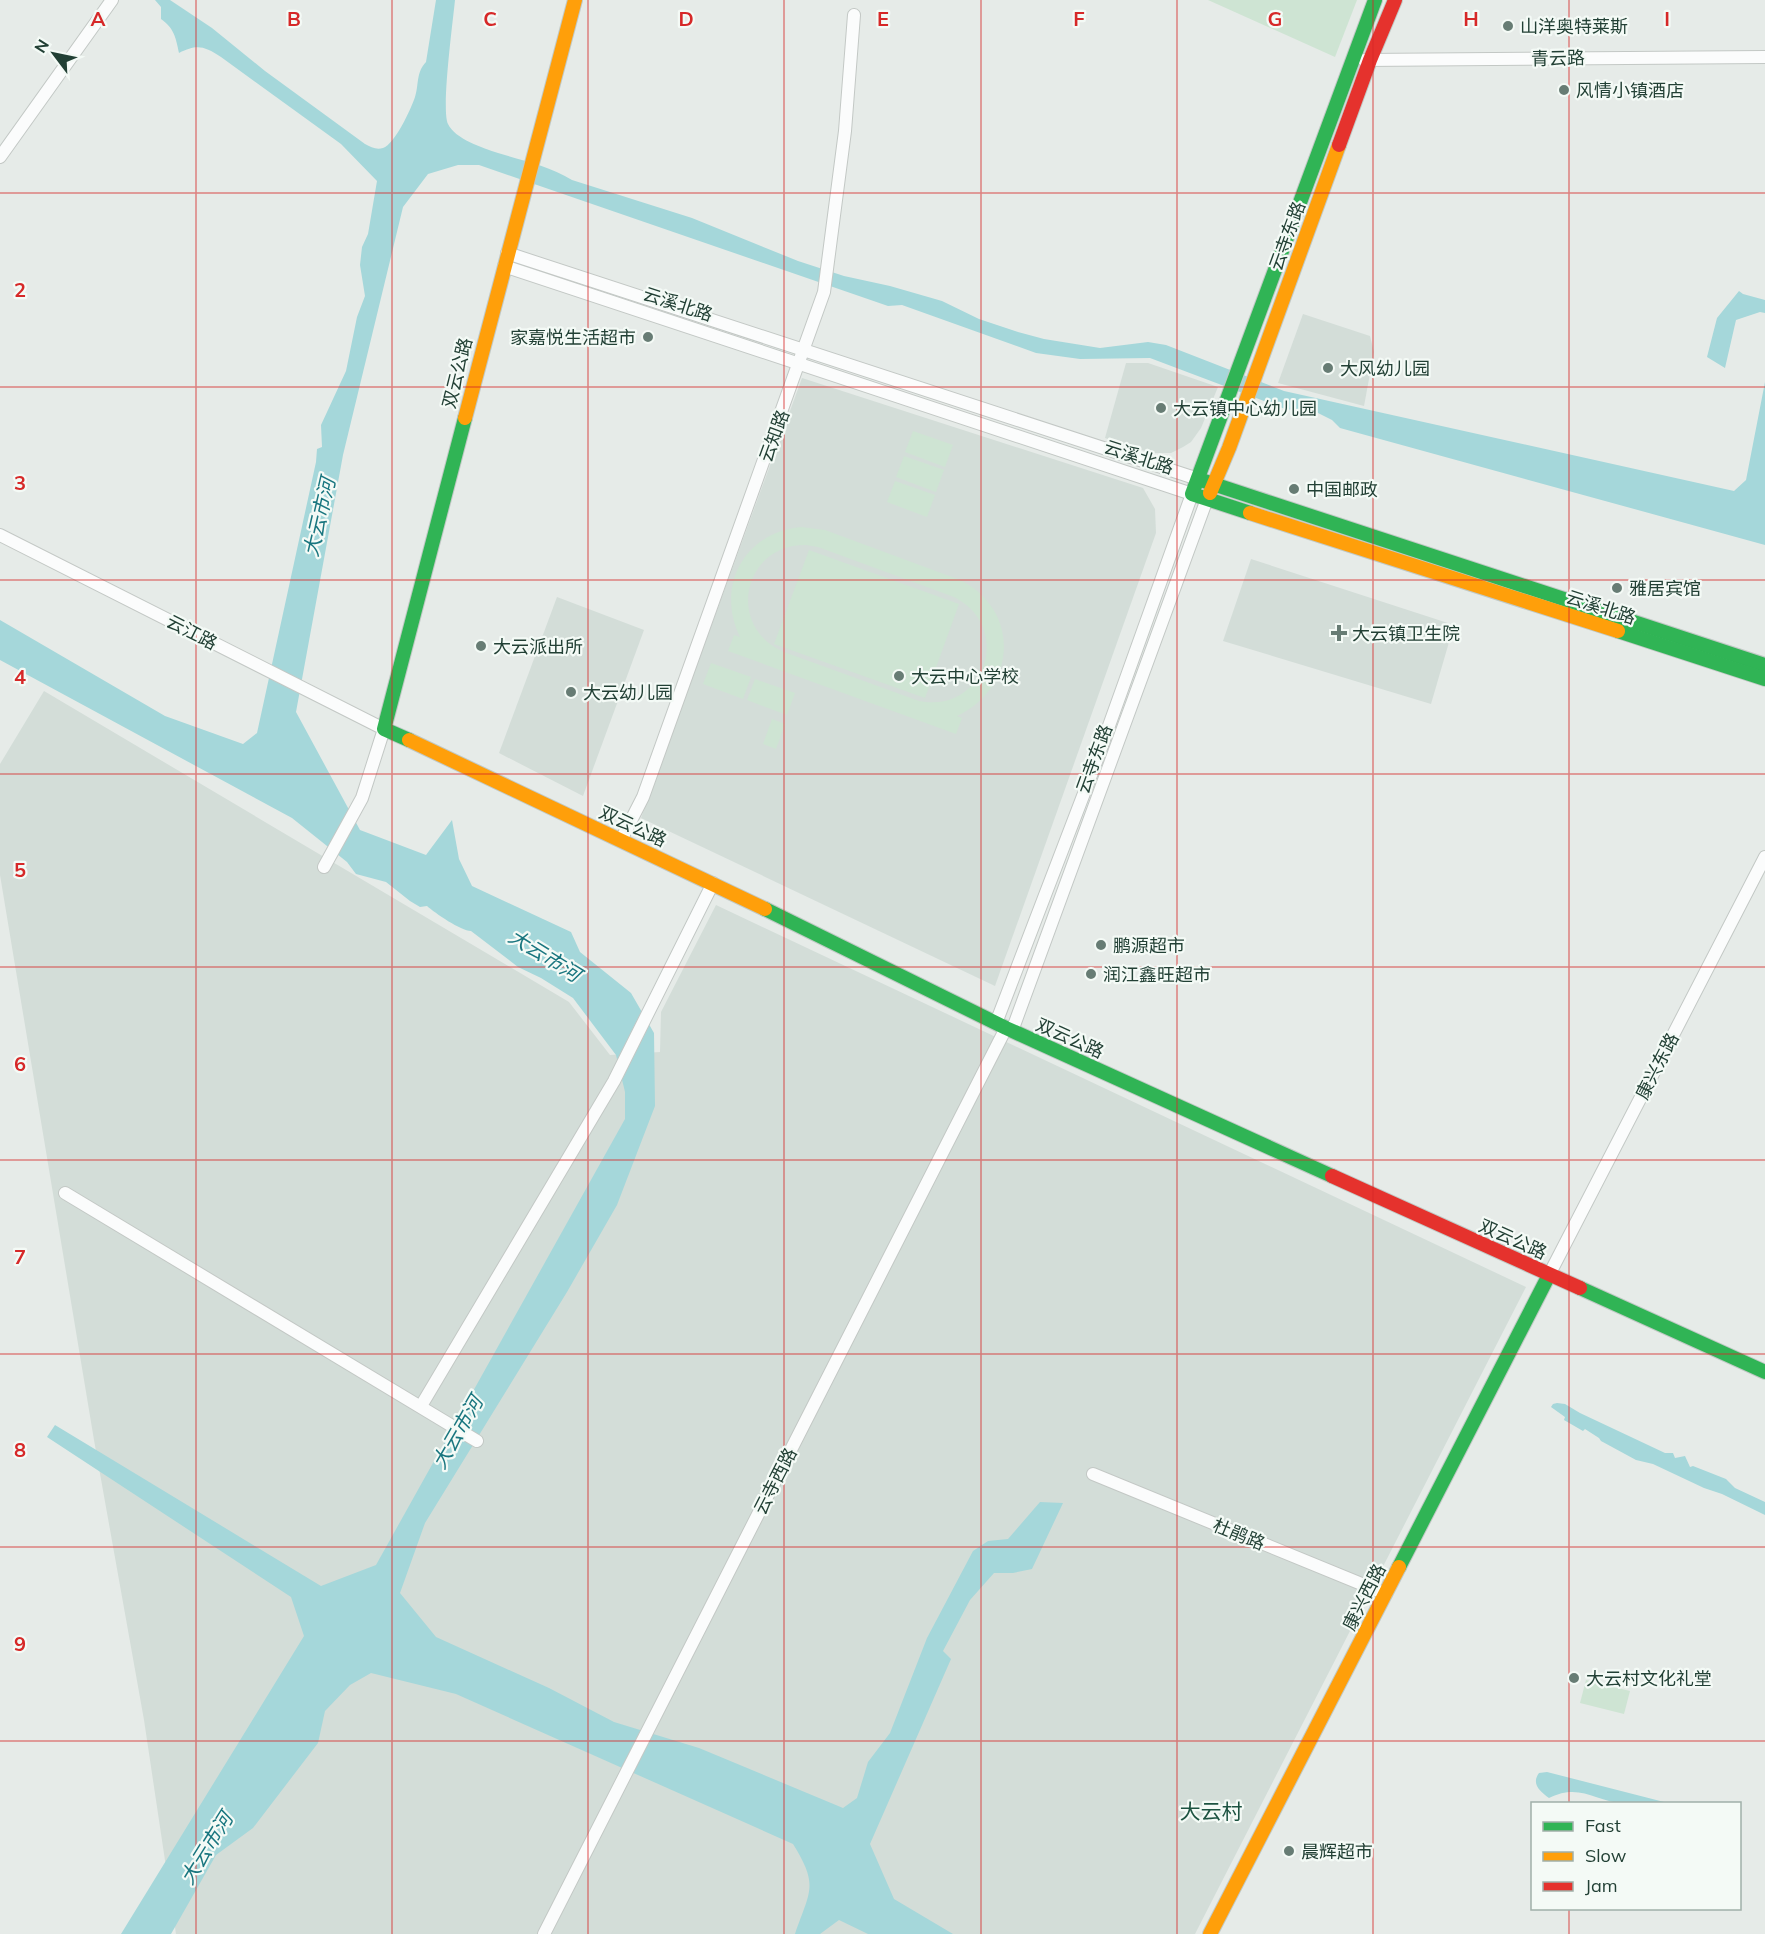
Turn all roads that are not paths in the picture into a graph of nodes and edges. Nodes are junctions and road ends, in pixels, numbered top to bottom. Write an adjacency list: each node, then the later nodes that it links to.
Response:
1 (112, 0): 9 (street)
2 (575, 0): 10 (street, 双云公路)
3 (1374, 0): 8 (street, 云寺东路)
4 (1395, 0): 7 (street, 云寺东路)
5 (854, 15): 11 (street, 云知路)
6 (1765, 57): 7 (street, 青云路)
7 (1370, 60): 8 (street, 青云路); 14 (street, 云寺东路)
8 (1351, 61): 13 (street, 云寺东路)
9 (0, 157)
10 (505, 259): 11 (street, 云溪北路); 12 (street, 云溪北路); 20 (street, 双云公路)
11 (804, 350): 12 (street, 云知路); 13 (street, 云溪北路)
12 (800, 364): 15 (street, 云溪北路); 21 (street, 云知路)
13 (1198, 479): 14 (street, 云溪北路); 15 (street, 云寺东路)
14 (1214, 484): 16 (street, 云寺东路); 18 (street, 云溪北路)
15 (1192, 494): 16 (street, 云溪北路); 25 (street, 云寺东路)
16 (1208, 499): 19 (street, 云溪北路); 25 (street, 云寺东路)
17 (0, 534): 20 (street, 云江路)
18 (1765, 665)
19 (1765, 679)
20 (384, 729): 21 (street, 双云公路); 23 (street)
21 (621, 840): 24 (street, 双云公路)
22 (1765, 856): 27 (street, 康兴东路)
23 (324, 867)
24 (713, 883): 25 (street, 双云公路); 29 (street)
25 (1004, 1027): 27 (street, 双云公路); 33 (street, 云寺西路)
26 (65, 1193): 29 (street)
27 (1549, 1275): 28 (street, 双云公路); 32 (street, 康兴西路)
28 (1765, 1372)
29 (421, 1406): 30 (street)
30 (477, 1441)
31 (1093, 1474): 32 (street, 杜鹃路)
32 (1386, 1594): 34 (street, 康兴西路)
33 (544, 1934)
34 (1210, 1934)

